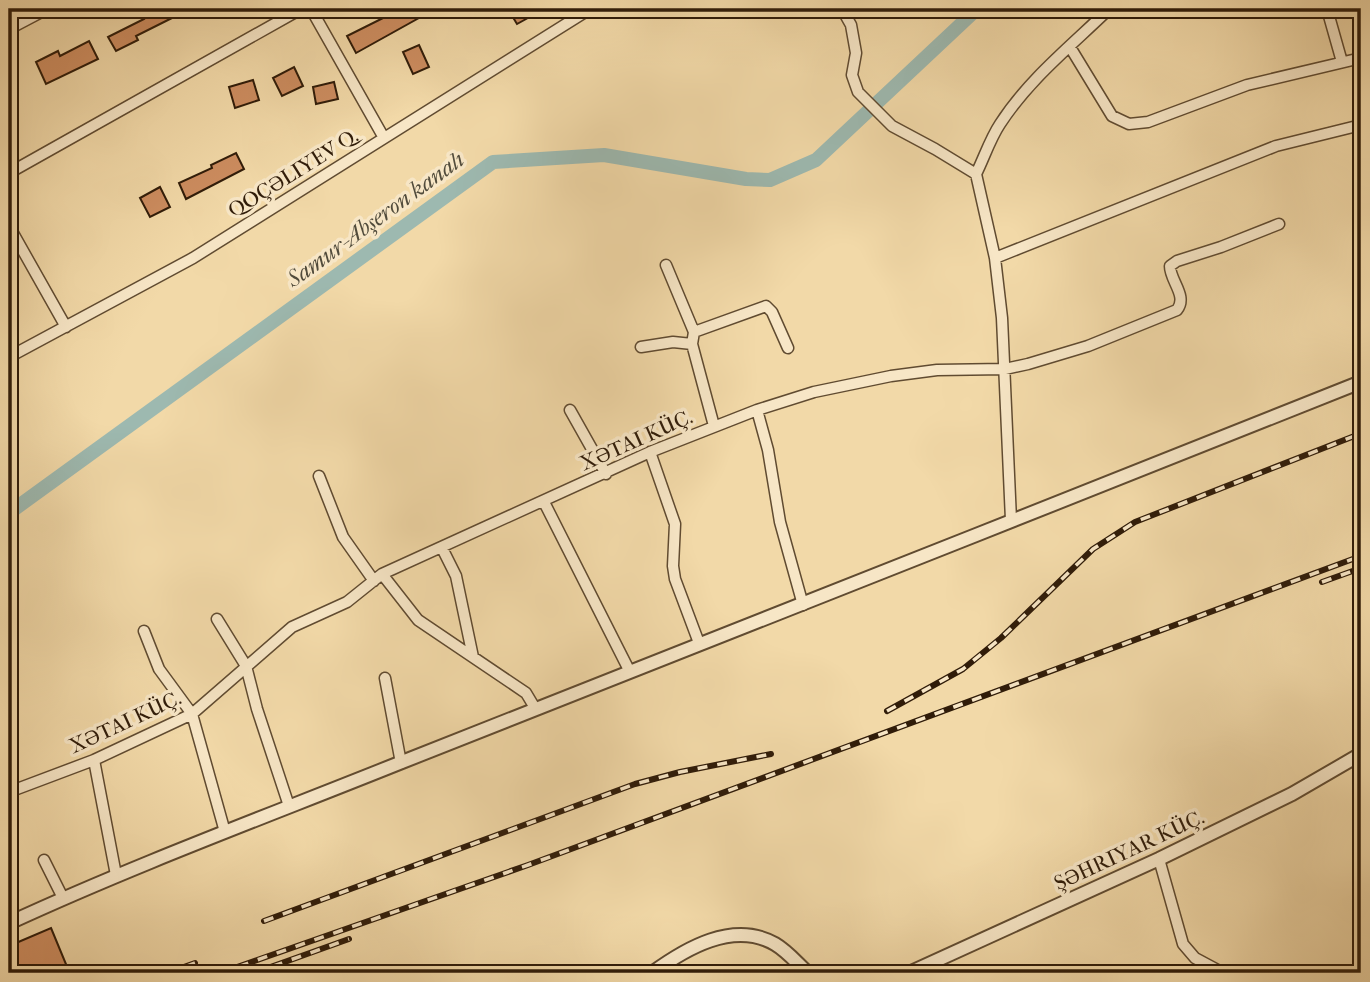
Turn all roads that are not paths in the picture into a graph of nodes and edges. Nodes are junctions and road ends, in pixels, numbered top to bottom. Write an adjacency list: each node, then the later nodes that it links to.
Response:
1 (47, 9): 8 (street)
2 (301, 9): 14 (street)
3 (311, 9): 13 (street)
4 (590, 9): 13 (street, QOÇƏLIYEV Q.)
5 (842, 9): 15 (street)
6 (1109, 9): 9 (street)
7 (1327, 9): 11 (street)
8 (9, 29)
9 (1070, 47): 11 (street); 15 (street)
10 (1361, 58): 11 (street)
11 (1342, 62)
12 (1361, 125): 18 (street)
13 (384, 138): 20 (street, QOÇƏLIYEV Q.)
14 (9, 173)
15 (976, 174): 18 (street)
16 (1279, 224): 26 (street, XƏTAI KÜÇ.)
17 (9, 226): 20 (street)
18 (995, 258): 26 (street)
19 (666, 265): 21 (street)
20 (66, 327): 25 (street, QOÇƏLIYEV Q.)
21 (694, 332): 22 (street); 24 (street)
22 (692, 344): 23 (street); 30 (street)
23 (641, 347)
24 (788, 348)
25 (9, 357)
26 (1005, 369): 29 (street, XƏTAI KÜÇ.); 35 (street)
27 (1361, 382): 35 (street)
28 (570, 410): 32 (street)
29 (757, 410): 30 (street, XƏTAI KÜÇ.); 38 (street)
30 (714, 426): 31 (street, XƏTAI KÜÇ.)
31 (650, 452): 32 (street, XƏTAI KÜÇ.); 41 (street)
32 (606, 474): 34 (street, XƏTAI KÜÇ.)
33 (319, 476): 37 (street)
34 (544, 502): 36 (street, XƏTAI KÜÇ.); 44 (street)
35 (1011, 520): 38 (street)
36 (442, 548): 37 (street, XƏTAI KÜÇ.); 42 (street)
37 (378, 578): 42 (street); 43 (street, XƏTAI KÜÇ.)
38 (803, 605): 41 (street)
39 (217, 619): 43 (street)
40 (144, 631): 47 (street)
41 (699, 643): 44 (street)
42 (473, 657): 46 (street)
43 (246, 666): 47 (street, XƏTAI KÜÇ.); 52 (street)
44 (629, 670): 46 (street)
45 (385, 678): 50 (street)
46 (535, 708): 50 (street)
47 (192, 714): 49 (street, XƏTAI KÜÇ.); 53 (street)
48 (1361, 754): 54 (street, ŞƏHRIYAR KÜÇ.)
49 (94, 760): 51 (street, XƏTAI KÜÇ.); 56 (street)
50 (401, 763): 52 (street)
51 (9, 792)
52 (289, 806): 53 (street)
53 (225, 832): 56 (street)
54 (1159, 859): 61 (street, ŞƏHRIYAR KÜÇ.); 62 (street)
55 (44, 860): 57 (street)
56 (116, 875): 57 (street)
57 (63, 898): 58 (street)
58 (9, 923)
59 (652, 973): 60 (street)
60 (808, 973)
61 (909, 973)
62 (1223, 973)

